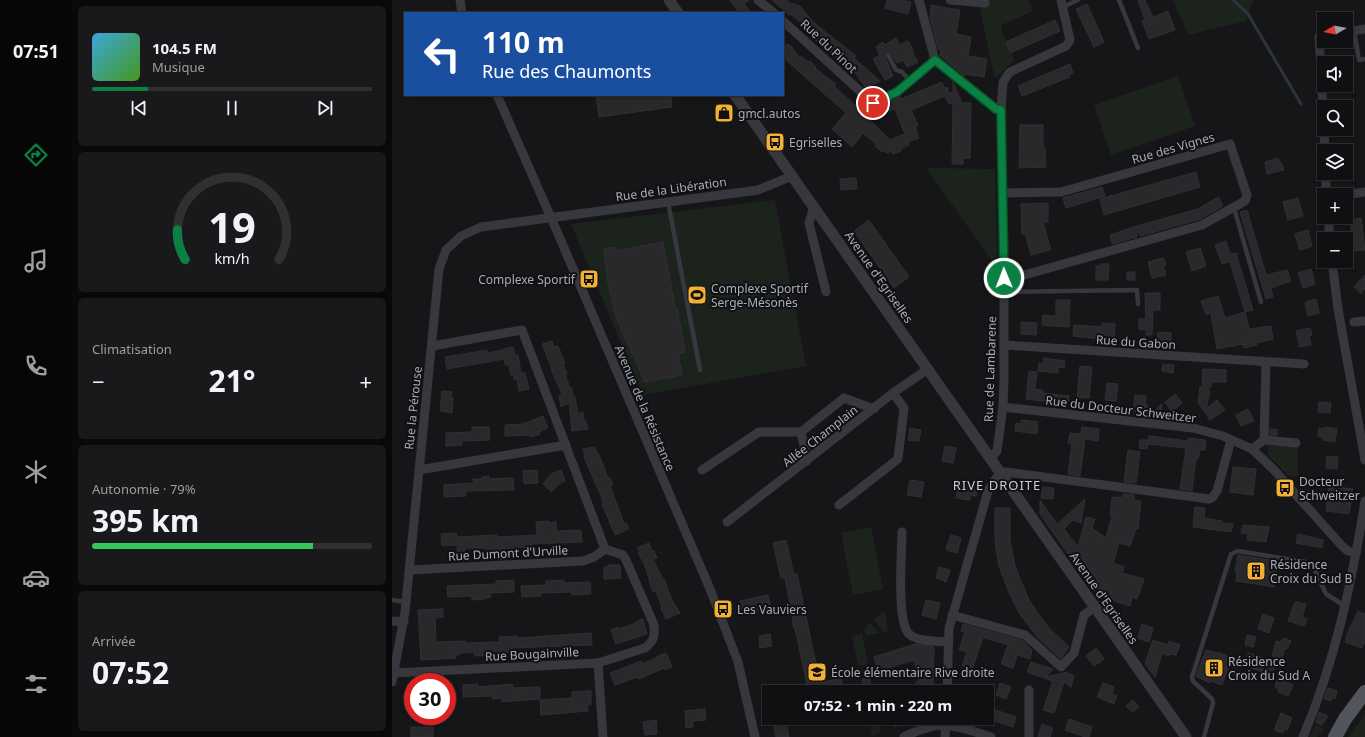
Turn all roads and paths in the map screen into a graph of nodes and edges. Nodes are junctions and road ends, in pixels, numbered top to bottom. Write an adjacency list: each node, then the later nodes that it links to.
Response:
1 (460, 0): 10 (street)
2 (669, 0): 11 (street)
3 (758, 0): 12 (street)
4 (919, 0): 21 (street)
5 (950, 0): 8 (street)
6 (1078, 0): 9 (lane)
7 (1119, 0): 17 (lane)
8 (986, 3)
9 (1062, 4): 26 (street, Rue de Lambarene)
10 (462, 12)
11 (677, 12)
12 (773, 12)
13 (784, 22): 22 (street, Rue du Pinot)
14 (1365, 29): 15 (street)
15 (1353, 31)
16 (1353, 41): 20 (lane)
17 (1138, 48)
18 (1322, 48): 25 (street)
19 (888, 55): 22 (lane)
20 (1365, 59)
21 (935, 60): 22 (street, Rue du Pinot); 26 (street)
22 (910, 81)
23 (497, 96): 34 (street, Avenue de la Résistance)
24 (736, 96): 27 (street, Avenue d'Egriselles)
25 (1323, 100)
26 (1001, 110): 29 (street, Rue de Lambarene)
27 (792, 176): 31 (street, Rue de la Libération); 32 (street, Avenue d'Egriselles)
28 (1365, 192): 30 (street)
29 (1003, 193): 33 (street, Rue des Vignes); 36 (street, Rue de Lambarene)
30 (1353, 194)
31 (668, 202): 34 (street, Rue de la Libération); 48 (lane)
32 (814, 206): 37 (street); 47 (street, Avenue d'Egriselles)
33 (1234, 208): 36 (street, Rue des Vignes); 39 (lane)
34 (551, 217): 43 (street, Rue la Pérouse); 89 (street, Avenue de la Résistance)
35 (1333, 268): 59 (street)
36 (1004, 278): 38 (street, Rue de Lambarene)
37 (826, 292)
38 (1004, 292): 40 (lane); 44 (street, Rue de Lambarene)
39 (1261, 302)
40 (1138, 304)
41 (1365, 321): 42 (street)
42 (1354, 322)
43 (432, 346): 56 (street); 61 (street, Rue la Pérouse)
44 (1004, 346): 45 (street, Rue du Gabon); 50 (street, Rue de Lambarene)
45 (1266, 362): 46 (street, Rue du Gabon); 54 (street)
46 (1304, 364)
47 (928, 369): 49 (street, Allée Champlain); 58 (street, Avenue d'Egriselles)
48 (700, 370)
49 (893, 393): 51 (street, Allée Champlain); 65 (street)
50 (1003, 407): 53 (street, Rue du Docteur Schweitzer); 58 (street, Rue de Lambarene)
51 (874, 409): 52 (street); 60 (street, Allée Champlain)
52 (801, 432): 60 (street); 62 (street)
53 (1231, 440): 57 (street, Rue du Docteur Schweitzer); 63 (street)
54 (1264, 440): 55 (street); 57 (street)
55 (1296, 444)
56 (566, 445): 61 (street); 68 (street)
57 (1252, 449): 69 (street, Rue du Docteur Schweitzer)
58 (990, 458): 63 (street, Avenue d'Egriselles)
59 (1365, 460)
60 (807, 461): 66 (street, Allée Champlain)
61 (419, 470): 70 (street, Rue la Pérouse)
62 (702, 470)
63 (1001, 474): 74 (street, Avenue d'Egriselles); 75 (street)
64 (1365, 501): 69 (street)
65 (839, 505)
66 (727, 522)
67 (902, 532): 78 (street)
68 (605, 549): 70 (street, Rue Dumont d'Urville); 79 (street, Rue Bougainville)
69 (1356, 553): 73 (street)
70 (410, 570): 72 (street, Rue la Pérouse)
71 (392, 600): 72 (lane)
72 (406, 602): 77 (street, Rue la Pérouse)
73 (1345, 606): 95 (lane); 96 (street)
74 (1095, 607): 75 (street); 94 (street, Avenue d'Egriselles)
75 (952, 615): 78 (street)
76 (392, 621): 77 (street)
77 (404, 622): 80 (street, Rue la Pérouse)
78 (948, 642): 81 (street)
79 (598, 663): 80 (street, Rue Bougainville); 88 (street)
80 (393, 678)
81 (947, 685)
82 (1029, 690): 93 (street)
83 (1365, 692): 84 (main road)
84 (1345, 719): 97 (main road); 98 (main road)
85 (936, 725): 90 (street)
86 (946, 725): 91 (street)
87 (955, 725): 92 (street)
88 (603, 737)
89 (755, 737)
90 (904, 737)
91 (945, 737)
92 (990, 737)
93 (1029, 737)
94 (1186, 737)
95 (1204, 737)
96 (1304, 737)
97 (1325, 737)
98 (1335, 737)

